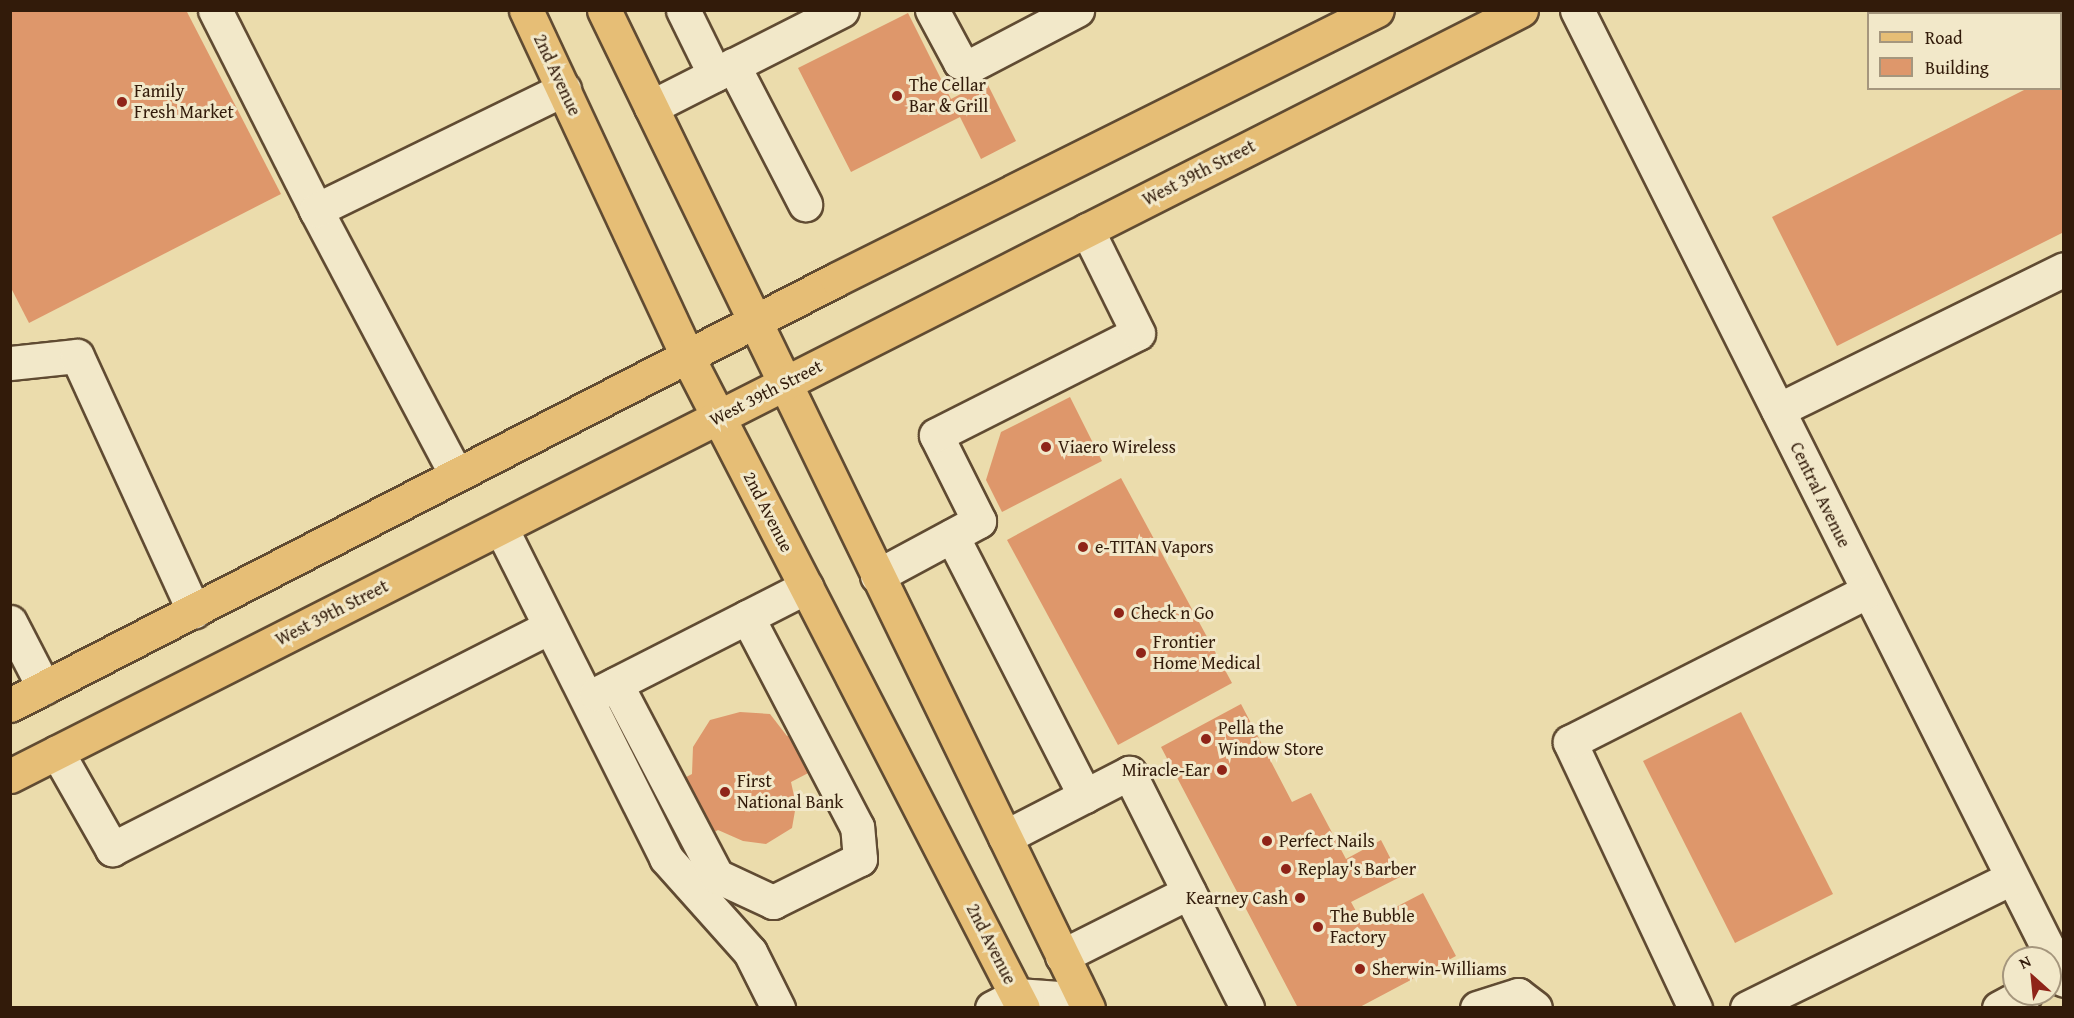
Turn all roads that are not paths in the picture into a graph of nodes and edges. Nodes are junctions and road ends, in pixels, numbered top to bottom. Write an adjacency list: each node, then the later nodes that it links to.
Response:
1 (215, 10): 15 (street)
2 (526, 10): 12 (main road, 2nd Avenue)
3 (604, 10): 13 (main road)
4 (683, 10): 11 (street)
5 (842, 10): 11 (street)
6 (932, 10): 7 (street)
7 (1077, 10)
8 (1377, 10): 18 (main road)
9 (1521, 10): 16 (main road, West 39th Street)
10 (1577, 10): 22 (street, Central Avenue)
11 (724, 70): 13 (street); 14 (street)
12 (564, 88): 15 (street); 19 (main road, 2nd Avenue)
13 (651, 107): 18 (main road)
14 (805, 204)
15 (315, 210): 24 (street)
16 (1087, 230): 21 (main road, West 39th Street); 26 (street)
17 (2064, 268): 22 (street)
18 (753, 322): 19 (main road); 21 (main road)
19 (687, 356): 23 (main road, 2nd Avenue); 24 (main road)
20 (10, 363): 30 (street)
21 (783, 384): 23 (main road, West 39th Street); 27 (main road)
22 (1778, 411): 29 (street, Central Avenue)
23 (719, 417): 25 (main road, West 39th Street); 28 (main road, 2nd Avenue)
24 (456, 474): 30 (main road)
25 (501, 528): 33 (street); 38 (main road, West 39th Street)
26 (952, 536): 27 (street); 40 (street)
27 (877, 576): 41 (main road)
28 (806, 587): 31 (street); 46 (main road, 2nd Avenue)
29 (1868, 591): 42 (street, Central Avenue); 53 (street)
30 (194, 611): 35 (main road)
31 (747, 617): 34 (street); 34 (street)
32 (10, 622): 35 (street)
33 (549, 627): 36 (street); 38 (street)
34 (616, 684): 36 (street)
35 (44, 688): 37 (main road)
36 (586, 699): 47 (street)
37 (10, 705)
38 (57, 753): 39 (main road, West 39th Street)
39 (10, 776)
40 (1084, 796): 41 (street); 43 (street)
41 (1005, 837): 45 (main road)
42 (2010, 878): 44 (street, Central Avenue); 54 (street)
43 (1189, 892): 45 (street); 50 (street)
44 (2044, 946)
45 (1062, 956): 49 (main road)
46 (1010, 1003): 48 (street)
47 (778, 1008)
48 (1072, 1008)
49 (1088, 1008)
50 (1247, 1008)
51 (1477, 1008): 52 (street)
52 (1534, 1008)
53 (1695, 1008)
54 (1747, 1008)

